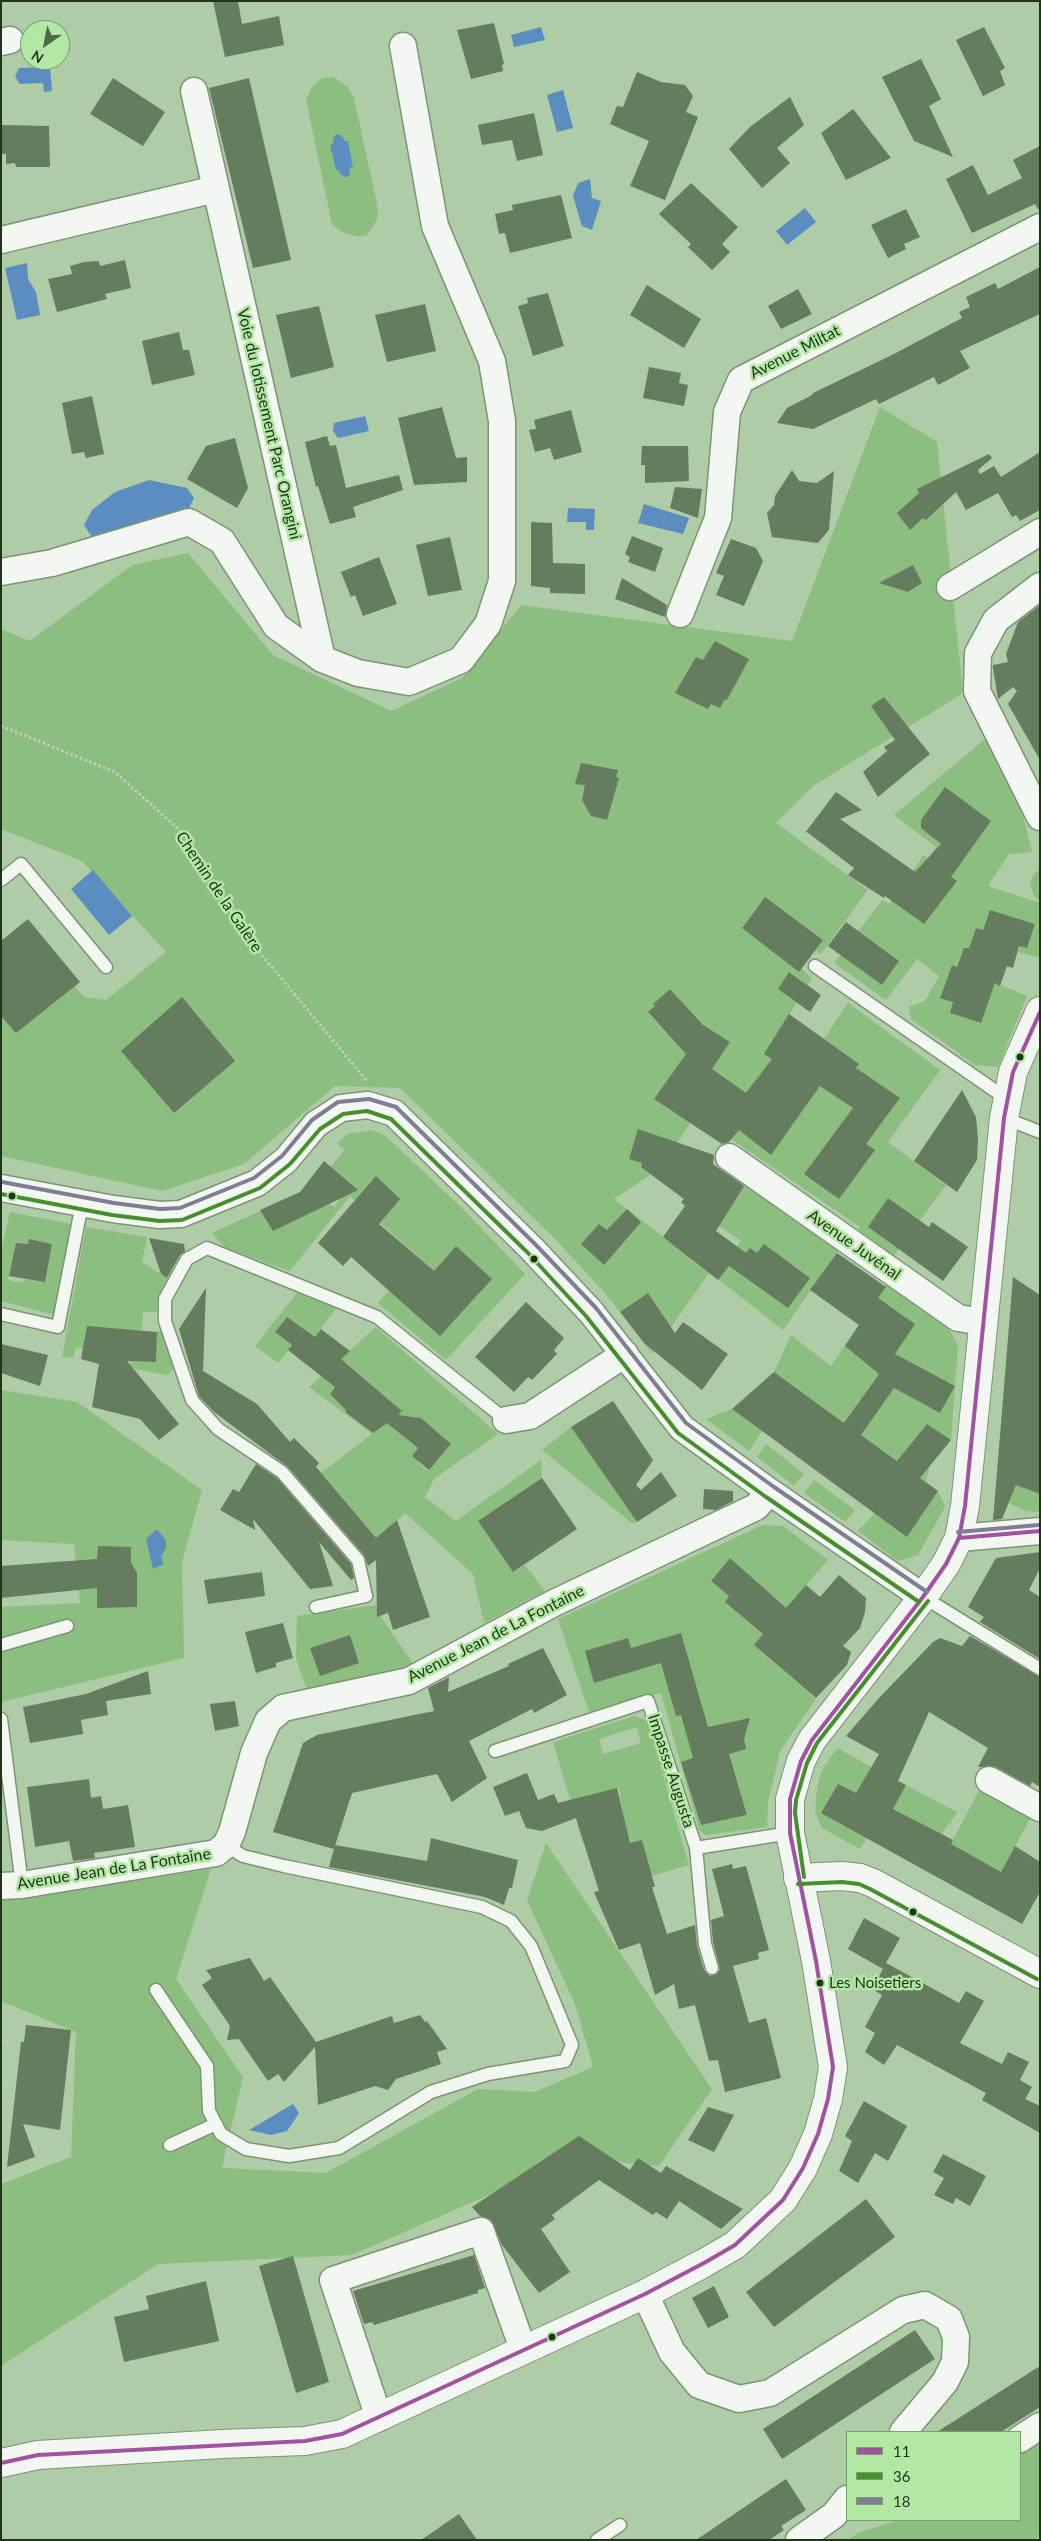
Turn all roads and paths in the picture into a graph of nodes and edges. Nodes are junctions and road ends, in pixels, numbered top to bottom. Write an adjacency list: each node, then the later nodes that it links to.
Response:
1 (404, 46): 11 (street)
2 (194, 91): 3 (street, Voie du lotissement Parc Orangini)
3 (216, 189): 5 (street); 11 (street, Voie du lotissement Parc Orangini)
4 (1040, 227): 10 (street, Avenue Miltat)
5 (1, 240)
6 (1040, 532): 8 (street)
7 (1, 572): 11 (street)
8 (950, 586)
9 (1040, 586): 13 (street)
10 (680, 614)
11 (322, 659)
12 (1, 726): 19 (path, Chemin de la Galère)
13 (1040, 817)
14 (1, 880): 16 (lane)
15 (815, 966): 18 (lane)
16 (106, 967)
17 (1040, 1011): 18 (street)
18 (1005, 1108): 20 (lane); 25 (street)
19 (394, 1113): 23 (street); 26 (street)
20 (1040, 1132)
21 (728, 1157): 25 (street, Avenue Juvénal)
22 (1, 1188): 23 (street)
23 (82, 1204): 24 (lane)
24 (1, 1314)
25 (983, 1322): 30 (street)
26 (625, 1354): 27 (street); 28 (street)
27 (506, 1420): 32 (lane)
28 (770, 1492): 31 (street); 41 (street, Avenue Jean de La Fontaine)
29 (1040, 1531): 30 (street)
30 (959, 1538): 31 (street)
31 (924, 1597): 35 (lane); 40 (street)
32 (316, 1607)
33 (67, 1626): 34 (lane)
34 (1, 1645)
35 (1040, 1669)
36 (1, 1719): 44 (lane)
37 (495, 1751): 42 (lane, Impasse Augusta)
38 (989, 1780): 39 (street)
39 (1040, 1808)
40 (790, 1833): 42 (lane, Impasse Augusta); 43 (street)
41 (226, 1845): 44 (street, Avenue Jean de La Fontaine); 52 (lane)
42 (696, 1848): 46 (lane)
43 (798, 1878): 45 (street); 54 (street)
44 (11, 1886)
45 (1037, 1966)
46 (712, 1968)
47 (156, 1990): 52 (lane)
48 (12, 2041): 49 (path)
49 (1, 2043)
50 (1, 2083): 51 (path)
51 (10, 2087)
52 (216, 2124): 53 (lane)
53 (170, 2145)
54 (645, 2294): 55 (street); 58 (street)
55 (523, 2349): 56 (street); 56 (street)
56 (379, 2418): 60 (street)
57 (1040, 2426): 59 (street)
58 (905, 2431)
59 (1021, 2439)
60 (1, 2463)
61 (843, 2508): 64 (street)
62 (620, 2525): 63 (lane)
63 (597, 2540)
64 (799, 2540)

